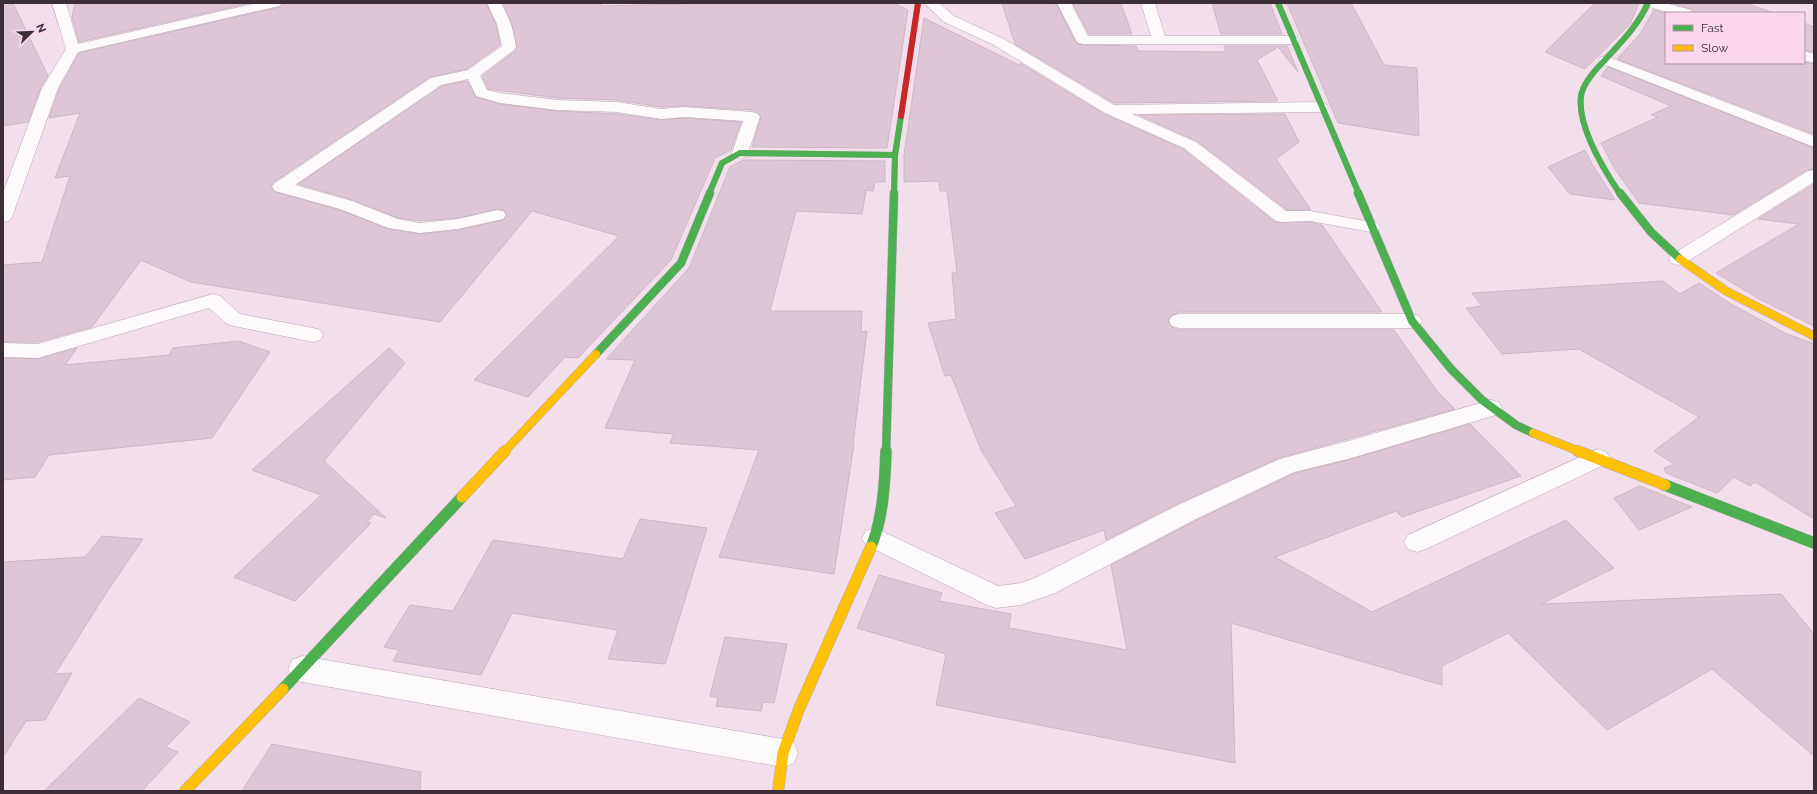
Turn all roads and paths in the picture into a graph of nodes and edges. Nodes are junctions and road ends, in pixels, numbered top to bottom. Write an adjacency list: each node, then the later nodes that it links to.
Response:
1 (59, 3): 13 (street)
2 (275, 3): 13 (street)
3 (494, 3): 15 (street)
4 (918, 3): 20 (street)
5 (931, 3): 17 (street)
6 (1064, 3): 11 (street)
7 (1148, 3): 11 (street)
8 (1278, 3): 12 (street)
9 (1649, 3): 10 (street); 14 (street)
10 (1682, 12)
11 (1159, 39): 12 (street)
12 (1292, 40): 16 (street)
13 (73, 49): 23 (street)
14 (1606, 60): 18 (street); 25 (street)
15 (473, 74): 19 (street); 22 (street)
16 (1321, 107): 17 (street); 24 (street)
17 (1111, 110): 24 (street)
18 (1814, 142)
19 (740, 153): 20 (street); 36 (street)
20 (895, 155): 33 (street)
21 (1814, 175): 25 (street)
22 (497, 215)
23 (3, 216)
24 (1371, 227): 27 (street)
25 (1678, 259): 29 (street)
26 (1179, 321): 27 (street)
27 (1412, 321): 31 (street)
28 (313, 335): 30 (street)
29 (1814, 336)
30 (3, 350)
31 (1491, 408): 32 (street); 33 (street)
32 (1598, 458): 34 (street); 35 (street)
33 (875, 538): 37 (street)
34 (1417, 542)
35 (1814, 543)
36 (302, 669): 37 (street); 38 (street)
37 (783, 752): 39 (street)
38 (185, 791)
39 (778, 791)

